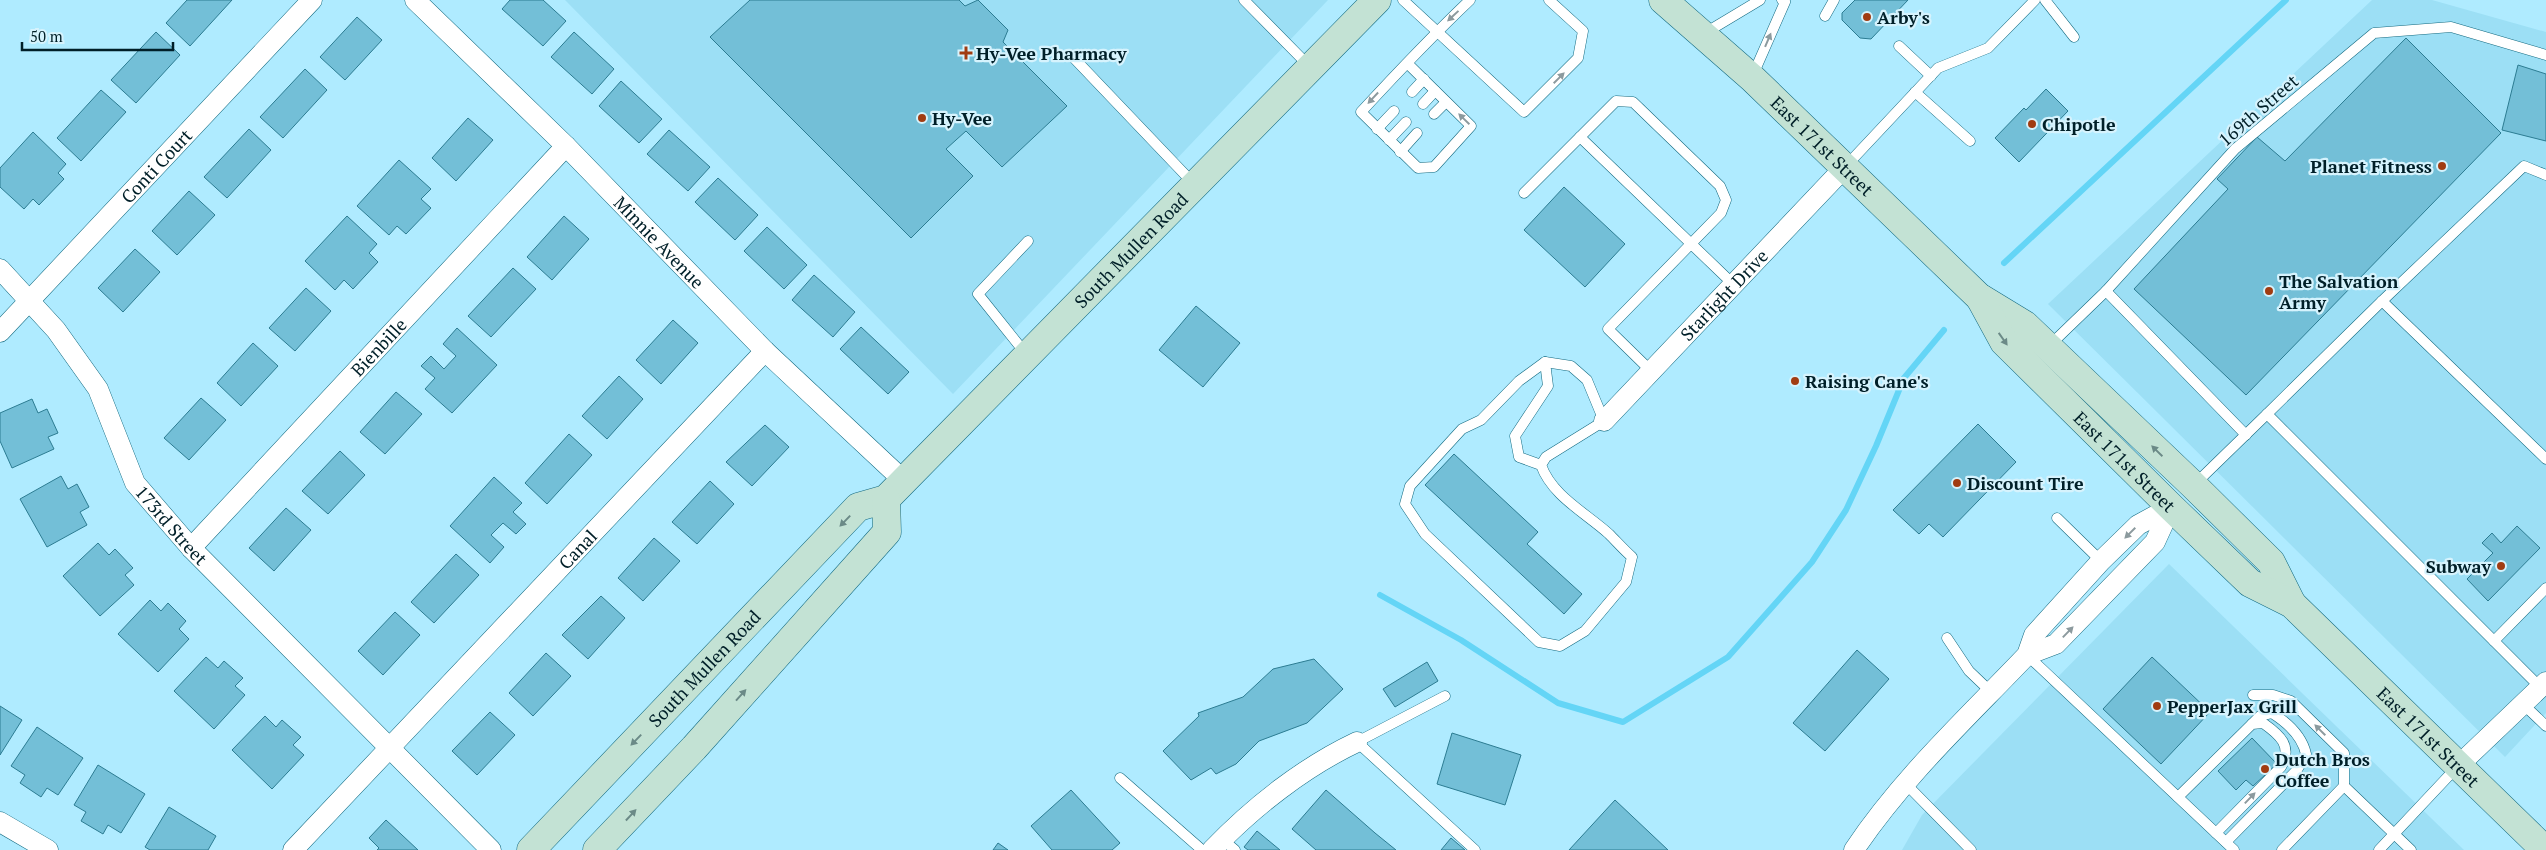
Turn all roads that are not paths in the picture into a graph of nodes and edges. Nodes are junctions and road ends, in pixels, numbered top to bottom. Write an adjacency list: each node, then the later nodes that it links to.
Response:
1 (312, 0): 51 (street, Conti Court)
2 (415, 0): 39 (street, Minnie Avenue)
3 (1244, 0): 22 (lane)
4 (1377, 0): 22 (main road, South Mullen Road)
5 (1403, 0): 15 (lane)
6 (1470, 0): 15 (lane, one-way to 15)
7 (1549, 0): 15 (lane, one-way to 7)
8 (1663, 0): 16 (main road, East 171st Street)
9 (1760, 0): 16 (lane)
10 (1834, 0): 14 (lane)
11 (2035, 0): 23 (lane)
12 (2045, 0): 17 (lane)
13 (1784, 1): 24 (lane, one-way to 13)
14 (1825, 16)
15 (1436, 33): 21 (lane)
16 (1702, 35): 24 (main road, East 171st Street)
17 (2074, 38)
18 (1899, 46): 23 (lane)
19 (1071, 55): 43 (lane)
20 (2546, 55): 49 (lane, 169th Street)
21 (1407, 63): 25 (lane); 34 (lane, one-way to 34)
22 (1312, 68): 43 (main road, South Mullen Road)
23 (1931, 76): 28 (lane)
24 (1752, 78): 41 (main road, East 171st Street)
25 (1424, 80): 26 (lane); 27 (lane)
26 (1435, 91): 29 (lane); 30 (lane)
27 (1412, 92)
28 (1915, 92): 38 (lane); 41 (lane)
29 (1446, 102): 32 (lane); 40 (lane, one-way to 29)
30 (1423, 104)
31 (1394, 111): 34 (lane)
32 (1434, 114)
33 (1406, 122): 37 (lane)
34 (1377, 129): 37 (lane)
35 (1417, 133): 40 (lane)
36 (1580, 137): 44 (lane); 46 (lane); 46 (lane)
37 (1389, 140): 40 (lane)
38 (1970, 141)
39 (566, 146): 55 (street, Minnie Avenue); 69 (street, Bienbille)
40 (1400, 152)
41 (1844, 168): 48 (street, Starlight Drive); 50 (main road, East 171st Street)
42 (2546, 175): 52 (lane)
43 (1196, 185): 56 (main road, South Mullen Road)
44 (1524, 193)
45 (1028, 241): 56 (lane)
46 (1692, 244): 48 (lane); 58 (lane)
47 (0, 269): 51 (street, 173rd Street)
48 (1733, 284): 58 (street, Starlight Drive)
49 (2106, 291): 54 (lane, 169th Street); 62 (lane)
50 (1979, 297): 54 (main road, East 171st Street); 59 (main road, East 171st Street, one-way to 59)
51 (29, 301): 53 (street, Conti Court); 69 (street, 173rd Street)
52 (2382, 301): 60 (lane); 63 (lane)
53 (0, 332)
54 (2048, 347): 65 (main road, East 171st Street, one-way to 54)
55 (765, 351): 66 (street, Minnie Avenue); 84 (street, Canal)
56 (1029, 357): 66 (main road, South Mullen Road)
57 (1545, 362): 61 (lane); 64 (lane); 64 (lane)
58 (1651, 371): 61 (street, Starlight Drive)
59 (2034, 371): 65 (main road); 67 (main road, East 171st Street)
60 (2267, 414): 62 (lane); 74 (lane)
61 (1604, 421): 64 (lane)
62 (2246, 435): 65 (lane)
63 (2546, 460)
64 (1541, 465)
65 (2193, 485): 72 (main road, East 171st Street)
66 (895, 490): 98 (main road, South Mullen Road, one-way to 98); 99 (main road, one-way to 66)
67 (2171, 507): 70 (street, one-way to 70); 72 (main road, East 171st Street); 75 (street, one-way to 67)
68 (2057, 518): 70 (lane)
69 (191, 548): 84 (street, 173rd Street)
70 (2102, 561): 75 (street)
71 (2546, 588): 74 (lane)
72 (2292, 604): 85 (main road, East 171st Street)
73 (1947, 638): 77 (lane)
74 (2494, 641): 76 (lane)
75 (2027, 655): 77 (street); 89 (lane)
76 (2543, 685): 80 (street)
77 (1991, 692): 87 (street)
78 (2253, 695): 88 (lane, one-way to 78)
79 (1445, 696): 83 (lane)
80 (2524, 704): 82 (lane); 85 (street)
81 (2252, 724): 89 (lane); 91 (lane, one-way to 81); 93 (lane)
82 (2546, 726)
83 (1358, 742): 94 (street); 101 (lane)
84 (390, 749): 96 (street); 97 (street, 173rd Street)
85 (2458, 766): 92 (lane); 108 (main road, East 171st Street)
86 (1120, 778): 100 (lane)
87 (1905, 783): 102 (street); 103 (lane)
88 (2344, 786): 92 (lane); 105 (lane)
89 (2178, 797): 91 (lane)
90 (0, 822): 95 (street)
91 (2216, 833): 93 (lane)
92 (2393, 834): 106 (lane); 107 (lane)
93 (2226, 842): 104 (lane)
94 (1223, 846)
95 (48, 850)
96 (294, 850)
97 (491, 850)
98 (531, 850)
99 (597, 850)
100 (1202, 850)
101 (1475, 850)
102 (1854, 850)
103 (1971, 850)
104 (2234, 850)
105 (2282, 850)
106 (2379, 850)
107 (2412, 850)
108 (2546, 850)

